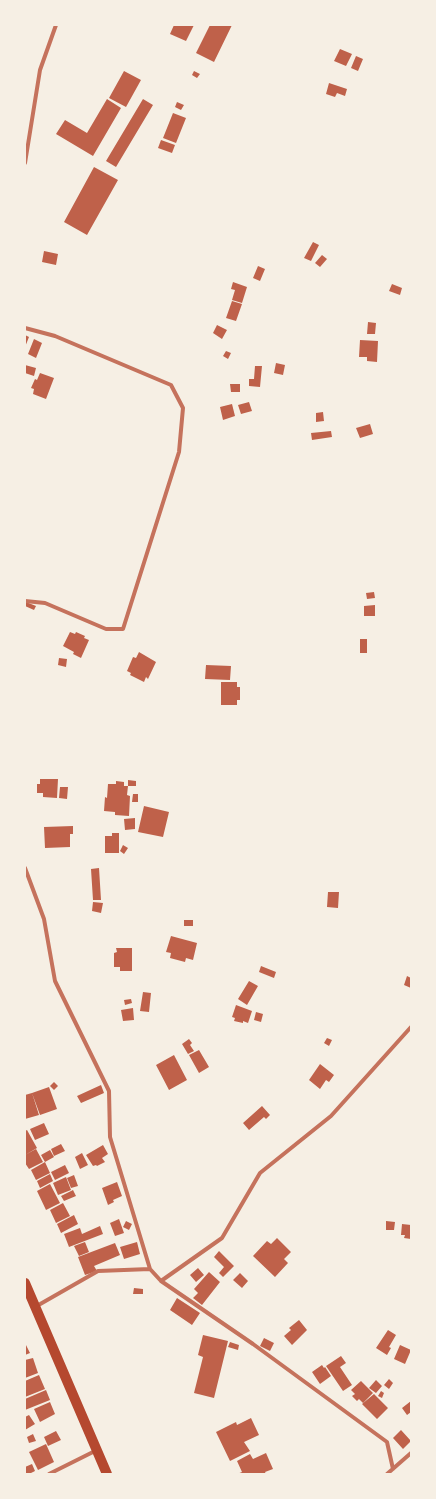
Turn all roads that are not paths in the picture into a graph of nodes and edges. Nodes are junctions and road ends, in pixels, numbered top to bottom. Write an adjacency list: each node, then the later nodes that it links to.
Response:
1 (56, 25): 2 (street)
2 (25, 163)
3 (25, 328): 4 (street)
4 (25, 601)
5 (25, 868): 7 (street)
6 (411, 1027): 8 (street)
7 (150, 1269): 8 (street); 10 (street)
8 (161, 1281): 13 (street)
9 (25, 1283): 10 (main road)
10 (35, 1306): 11 (main road)
11 (97, 1450): 14 (street); 15 (main road)
12 (411, 1453): 13 (street)
13 (393, 1469): 16 (street)
14 (49, 1474)
15 (107, 1474)
16 (388, 1474)

